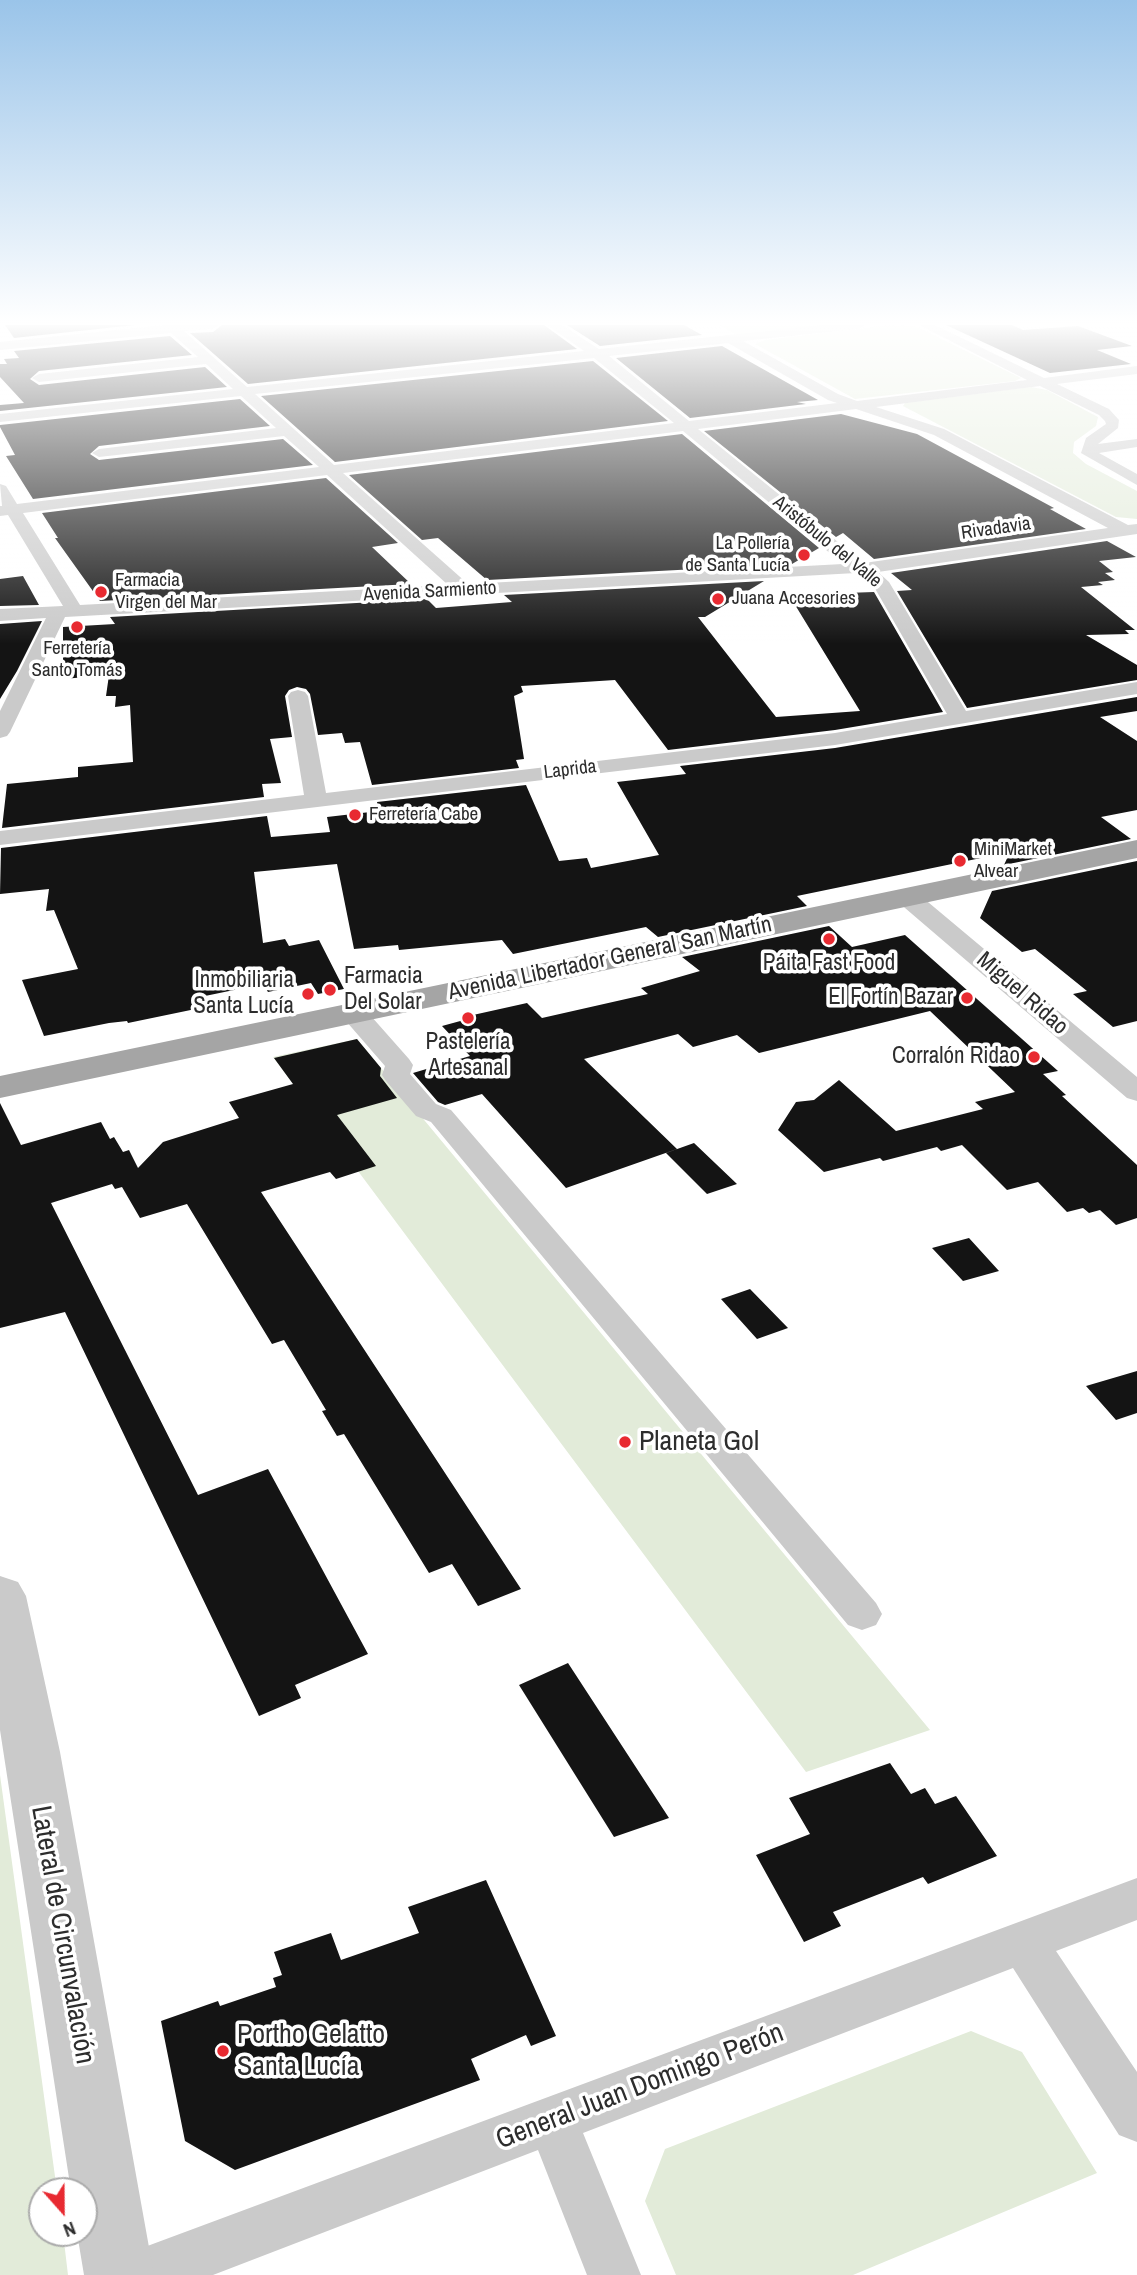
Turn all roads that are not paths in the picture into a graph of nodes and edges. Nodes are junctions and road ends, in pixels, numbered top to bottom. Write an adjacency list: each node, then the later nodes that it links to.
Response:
1 (286, 431): 9 (street)
2 (287, 431): 10 (street)
3 (643, 431): 10 (street)
4 (691, 431): 15 (street, Aristóbulo del Valle)
5 (936, 431): 14 (street)
6 (1106, 431): 8 (street)
7 (1137, 443): 8 (street)
8 (1087, 450): 11 (street)
9 (99, 453)
10 (331, 470): 13 (street); 16 (street)
11 (1137, 480)
12 (0, 489): 13 (street)
13 (6, 511): 17 (street)
14 (1132, 530): 15 (street, Rivadavia)
15 (861, 568): 16 (street, Avenida Sarmiento); 21 (street, Aristóbulo del Valle)
16 (464, 590): 17 (street, Avenida Sarmiento)
17 (66, 611): 18 (street, Avenida Sarmiento); 22 (street)
18 (0, 615)
19 (1137, 688): 21 (street, Laprida)
20 (298, 696): 23 (street)
21 (960, 718): 23 (street, Laprida)
22 (0, 732)
23 (316, 800): 24 (street, Laprida)
24 (0, 838)
25 (1137, 849): 26 (main road, Avenida Libertador General San Martín)
26 (907, 897): 27 (main road, Avenida Libertador General San Martín); 29 (street, Miguel Ridao)
27 (353, 1013): 28 (main road, Avenida Libertador General San Martín); 31 (street)
28 (0, 1087)
29 (1137, 1092)
30 (0, 1596): 36 (street, Lateral de Circunvalación)
31 (862, 1614)
32 (1137, 1899): 33 (street, General Juan Domingo Perón)
33 (1023, 1942): 34 (street); 35 (street, General Juan Domingo Perón)
34 (1137, 2117)
35 (552, 2120): 37 (street, General Juan Domingo Perón); 38 (street)
36 (119, 2275)
37 (142, 2275)
38 (614, 2275)

